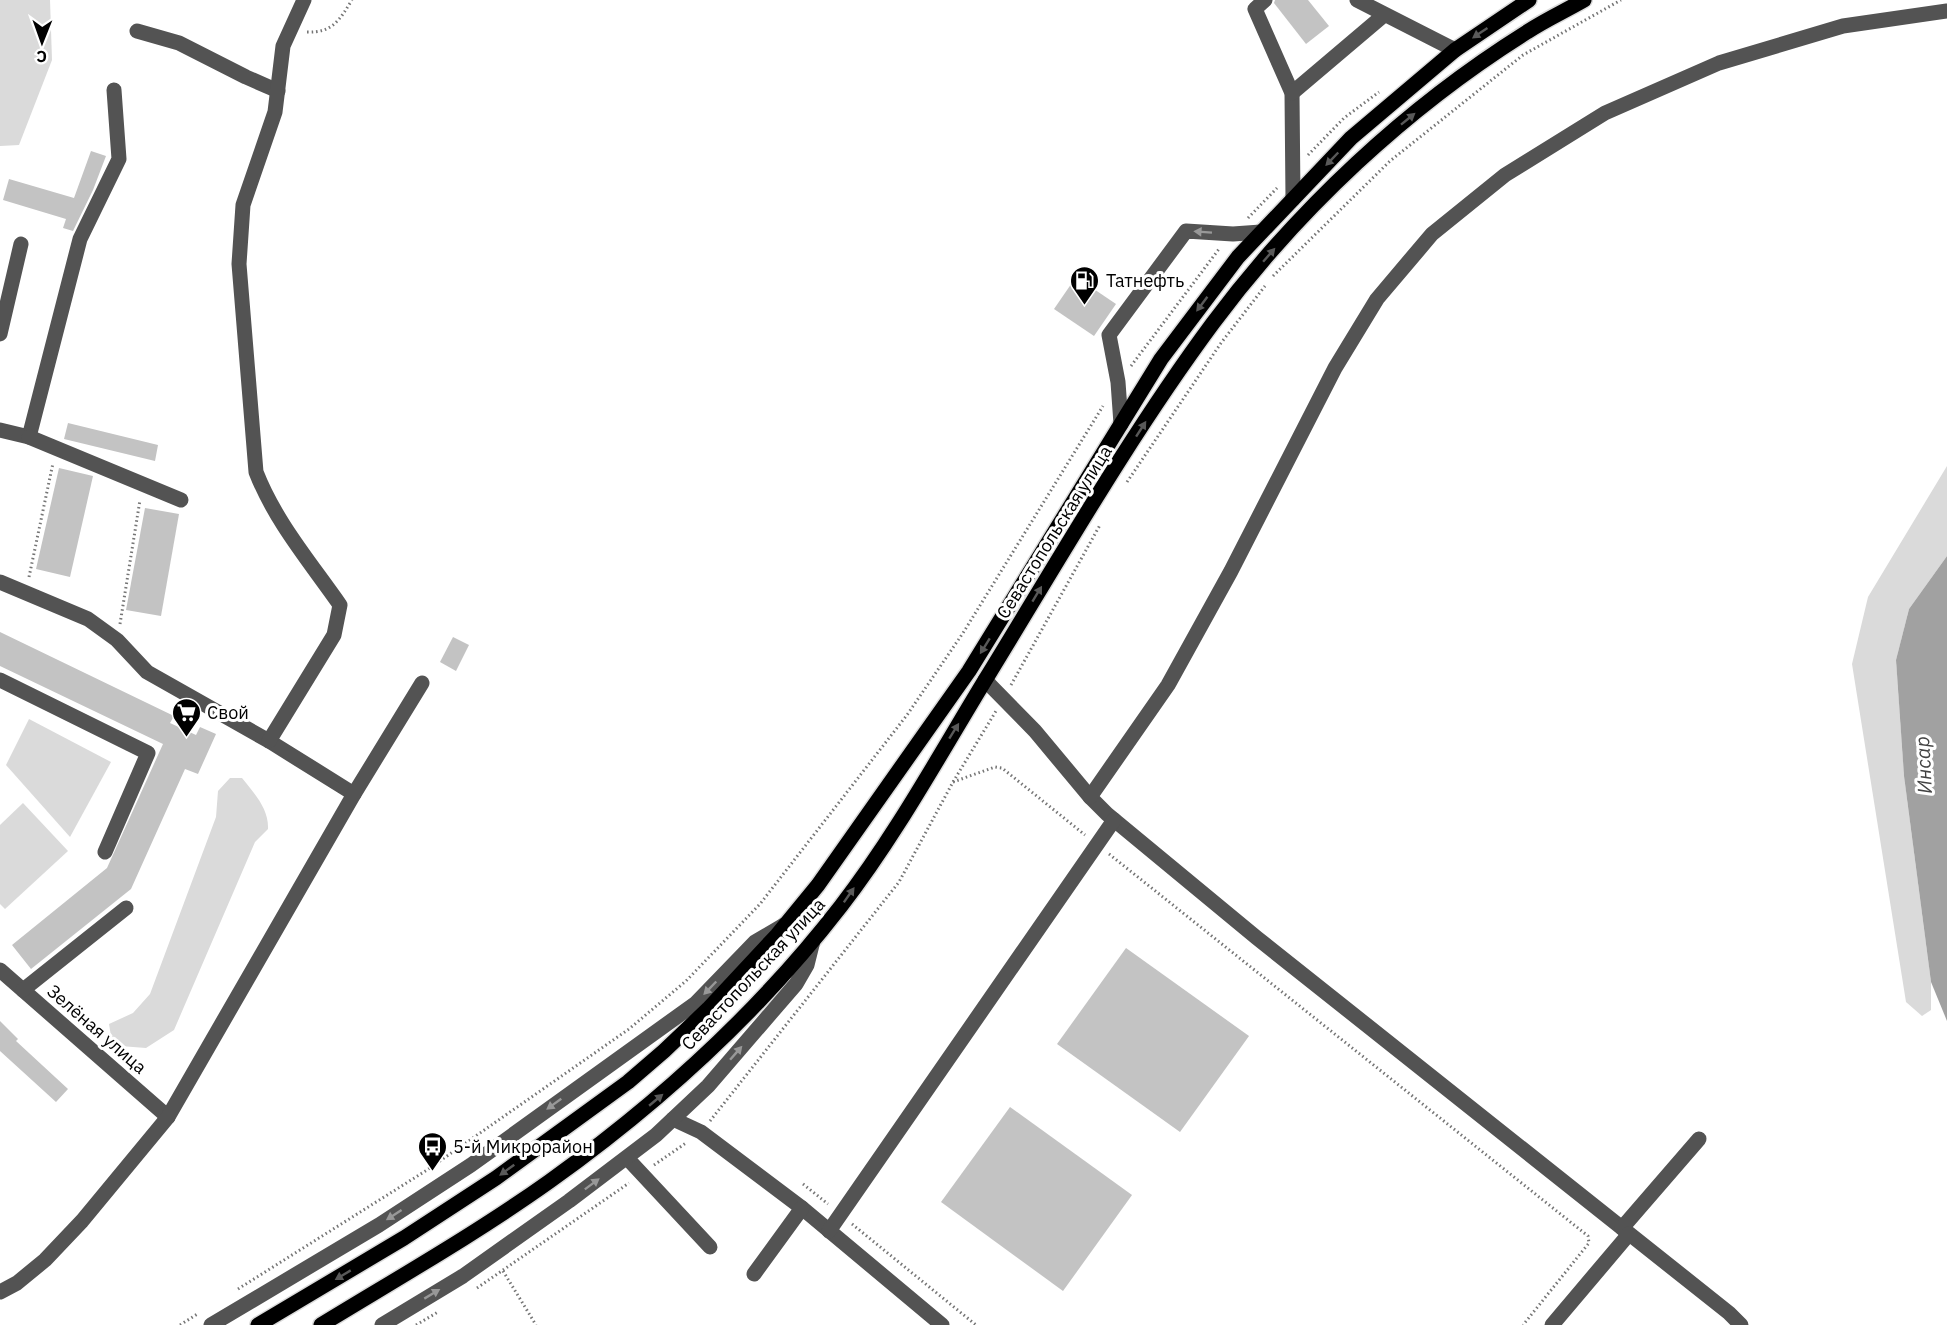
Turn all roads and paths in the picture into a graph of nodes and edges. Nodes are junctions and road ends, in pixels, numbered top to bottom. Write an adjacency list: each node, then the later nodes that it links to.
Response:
1 (304, 0): 15 (street)
2 (352, 0): 11 (path)
3 (1265, 0): 16 (street)
4 (1357, 0): 9 (street)
5 (1529, 0): 12 (main road, Севастопольская улица, one-way to 12)
6 (1584, 0): 37 (main road, Севастопольская улица, one-way to 6)
7 (1621, 0): 30 (path)
8 (1947, 11): 43 (street)
9 (1384, 15): 12 (street); 16 (street)
10 (137, 31): 15 (street)
11 (313, 32)
12 (1455, 50): 19 (main road, Севастопольская улица, one-way to 19)
13 (114, 90): 27 (street)
14 (1380, 90): 17 (path)
15 (278, 91): 40 (street)
16 (1292, 93): 19 (street)
17 (1305, 159)
18 (1281, 184): 21 (path)
19 (1293, 199): 20 (main road, Севастопольская улица)
20 (1261, 232): 21 (street); 25 (main road, Севастопольская улица, one-way to 25)
21 (1233, 234): 24 (path); 24 (street, one-way to 24)
22 (21, 244): 23 (street)
23 (0, 334)
24 (1118, 382): 25 (street); 68 (path)
25 (1121, 424): 48 (main road, Севастопольская улица, one-way to 48)
26 (0, 430): 27 (street)
27 (29, 437): 28 (street)
28 (57, 448): 29 (street); 34 (path)
29 (142, 484): 31 (street); 35 (path)
30 (1124, 486)
31 (181, 500)
32 (1100, 525): 39 (path)
33 (0, 582): 34 (street)
34 (26, 593): 35 (street)
35 (117, 640): 40 (street)
36 (0, 680): 46 (street)
37 (985, 680): 39 (street); 49 (main road, Севастопольская улица, one-way to 37)
38 (422, 683): 42 (street)
39 (1003, 699): 41 (path); 43 (street)
40 (269, 741): 42 (street)
41 (953, 782): 45 (path); 54 (path)
42 (354, 794): 52 (street)
43 (1090, 797): 44 (street)
44 (1114, 820): 45 (street); 62 (street)
45 (1097, 844): 60 (street); 80 (path)
46 (105, 852)
47 (126, 908): 51 (street)
48 (786, 923): 72 (street, one-way to 72); 73 (main road, Севастопольская улица, one-way to 73)
49 (813, 941): 53 (street, one-way to 49); 74 (main road, Севастопольская улица, one-way to 49)
50 (0, 970): 51 (street, Зелёная улица)
51 (23, 990): 52 (street, Зелёная улица)
52 (168, 1117): 67 (street)
53 (673, 1119): 54 (street); 56 (street)
54 (701, 1132): 57 (path); 59 (street)
55 (1700, 1139): 62 (street)
56 (627, 1158): 57 (street); 75 (street, one-way to 56)
57 (642, 1174): 63 (street); 64 (path)
58 (803, 1184): 60 (path)
59 (802, 1208): 61 (street); 65 (street)
60 (840, 1214): 61 (street); 79 (path)
61 (829, 1231): 78 (street)
62 (1625, 1231): 81 (street); 82 (street)
63 (710, 1246)
64 (503, 1271): 66 (path); 77 (path)
65 (754, 1274)
66 (474, 1289)
67 (0, 1292)
68 (230, 1294)
69 (445, 1307): 76 (path)
70 (200, 1313): 71 (path)
71 (180, 1325)
72 (211, 1325)
73 (258, 1325)
74 (321, 1325)
75 (382, 1325)
76 (416, 1325)
77 (536, 1325)
78 (942, 1325)
79 (976, 1325)
80 (1523, 1325)
81 (1552, 1325)
82 (1741, 1325)

